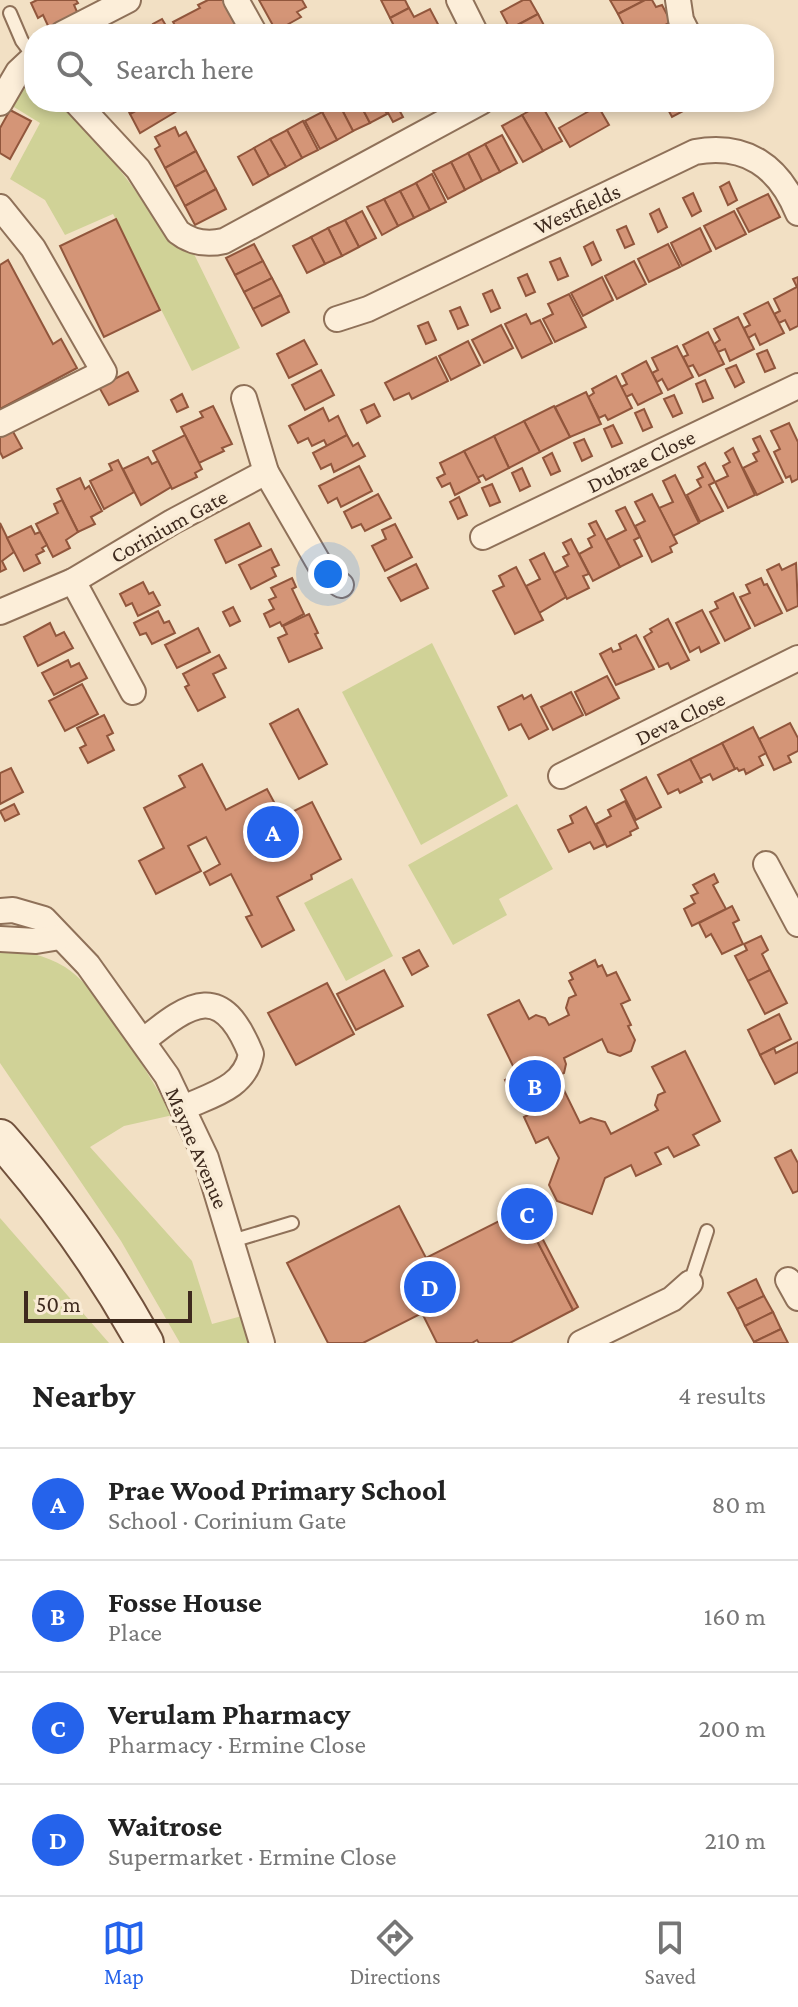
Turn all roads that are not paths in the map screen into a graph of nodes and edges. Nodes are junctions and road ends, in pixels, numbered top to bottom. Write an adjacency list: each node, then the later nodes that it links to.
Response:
1 (128, 0): 6 (street)
2 (236, 0): 7 (street)
3 (459, 0): 8 (street)
4 (678, 0): 9 (street)
5 (10, 13): 10 (lane)
6 (81, 24)
7 (249, 24)
8 (471, 24)
9 (683, 24)
10 (24, 44)
11 (24, 66): 12 (street)
12 (0, 103)
13 (85, 112): 14 (street)
14 (463, 112)
15 (0, 207): 20 (street)
16 (798, 213): 17 (street, Westfields)
17 (337, 319)
18 (798, 386): 22 (street, Dubrae Close)
19 (244, 398): 21 (street)
20 (0, 424)
21 (266, 472): 23 (street, Corinium Gate); 24 (street)
22 (483, 537)
23 (73, 581): 25 (street, Corinium Gate); 27 (street)
24 (341, 585)
25 (0, 612)
26 (798, 658): 28 (street, Deva Close)
27 (133, 692)
28 (561, 776)
29 (766, 864): 31 (street)
30 (0, 911): 32 (street, Mayne Avenue)
31 (798, 924)
32 (60, 937): 33 (street); 34 (street, Mayne Avenue)
33 (0, 939)
34 (143, 1041): 35 (street, Mayne Avenue); 35 (street)
35 (183, 1108): 39 (street, Mayne Avenue)
36 (0, 1138): 41 (street)
37 (292, 1223): 39 (lane)
38 (707, 1231): 40 (lane)
39 (232, 1241): 42 (street, Mayne Avenue)
40 (690, 1283): 43 (street)
41 (145, 1343)
42 (262, 1343)
43 (581, 1343)

